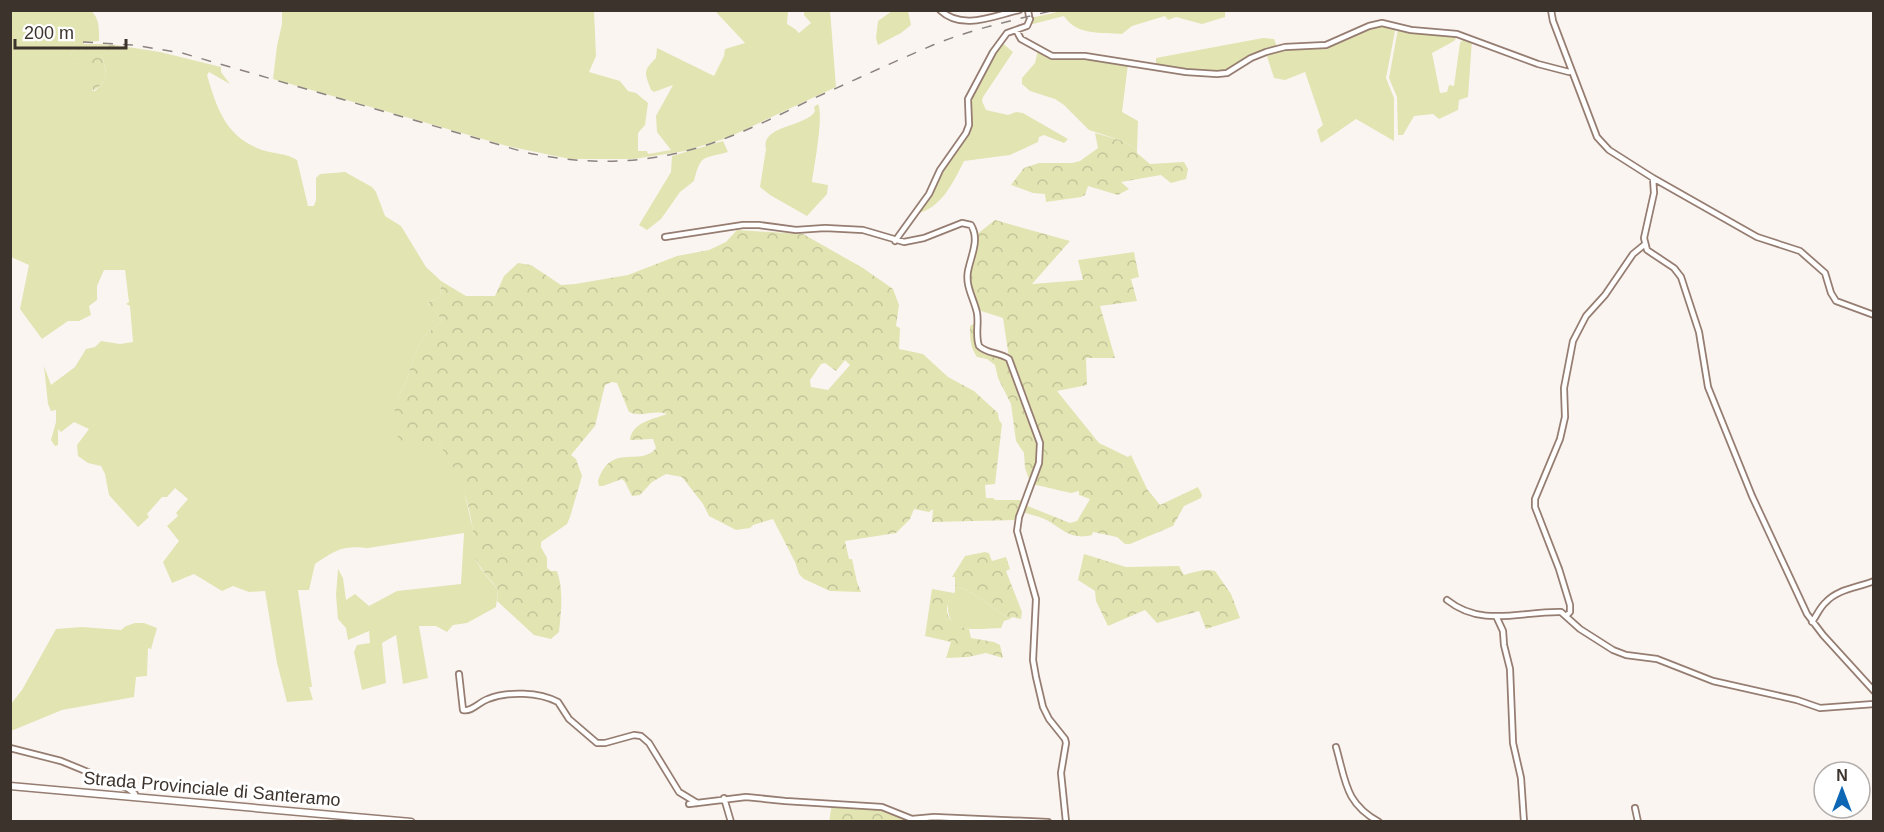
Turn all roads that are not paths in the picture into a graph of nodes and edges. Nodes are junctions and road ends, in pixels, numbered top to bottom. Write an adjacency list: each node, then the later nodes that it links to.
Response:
1 (940, 10): 2 (street)
2 (1019, 10)
3 (1551, 10): 6 (street)
4 (1028, 13): 5 (street)
5 (1016, 30): 6 (street); 9 (street)
6 (1572, 71): 7 (street)
7 (1653, 178): 10 (street); 11 (street)
8 (665, 237): 9 (street)
9 (896, 241): 31 (street)
10 (1644, 245): 14 (street); 16 (street)
11 (1874, 315)
12 (1874, 581): 16 (street)
13 (1447, 600): 15 (street)
14 (1566, 616): 15 (street); 19 (street)
15 (1497, 618): 33 (street)
16 (1812, 622): 18 (street)
17 (459, 674): 25 (street)
18 (1874, 691)
19 (1874, 704)
20 (1335, 747): 32 (street)
21 (10, 748): 23 (street)
22 (10, 786): 23 (main road, Strada Provinciale di Santeramo)
23 (135, 797): 28 (main road, Strada Provinciale di Santeramo)
24 (724, 798): 25 (street); 29 (street); 30 (street)
25 (697, 802): 26 (street)
26 (689, 804)
27 (1635, 808): 34 (street)
28 (411, 822)
29 (731, 822)
30 (1048, 822)
31 (1066, 822)
32 (1379, 822)
33 (1524, 822)
34 (1638, 822)

